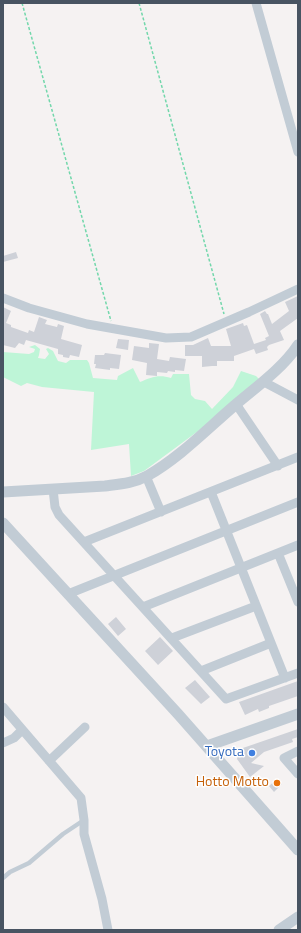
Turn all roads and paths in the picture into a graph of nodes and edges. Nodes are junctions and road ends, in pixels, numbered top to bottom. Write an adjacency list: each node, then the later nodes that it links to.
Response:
1 (22, 3): 8 (path)
2 (139, 3): 7 (path)
3 (256, 3): 4 (street)
4 (298, 152)
5 (298, 288): 7 (street)
6 (3, 298): 8 (street)
7 (226, 322): 8 (street)
8 (114, 329)
9 (298, 345): 10 (street)
10 (264, 382): 11 (street); 12 (street)
11 (298, 400)
12 (236, 404): 14 (street); 15 (street)
13 (298, 457): 14 (street)
14 (278, 466): 18 (street)
15 (146, 476): 16 (street); 20 (street)
16 (53, 489): 17 (street); 23 (street)
17 (3, 492)
18 (211, 492): 20 (street); 22 (street)
19 (298, 502): 22 (street)
20 (161, 512): 23 (street)
21 (3, 523): 28 (street)
22 (226, 530): 26 (street); 27 (street)
23 (84, 542): 27 (street)
24 (298, 545): 25 (street)
25 (278, 553): 26 (street); 29 (street)
26 (241, 568): 30 (street); 31 (street)
27 (114, 576): 28 (street); 31 (street)
28 (68, 594): 42 (street)
29 (298, 602)
30 (256, 606): 32 (street); 33 (street)
31 (144, 607): 32 (street)
32 (172, 638): 34 (street)
33 (271, 643): 34 (street); 36 (street)
34 (201, 670): 36 (street)
35 (298, 674): 36 (street)
36 (285, 678)
37 (3, 707): 40 (street)
38 (298, 714): 42 (street)
39 (85, 727): 44 (street)
40 (22, 730): 41 (street); 44 (street)
41 (3, 743)
42 (207, 746): 47 (street)
43 (298, 751): 45 (street)
44 (50, 761): 46 (street)
45 (298, 774)
46 (84, 820): 48 (lane); 50 (street)
47 (298, 850)
48 (3, 878)
49 (298, 917): 51 (street)
50 (108, 930)
51 (279, 930)

